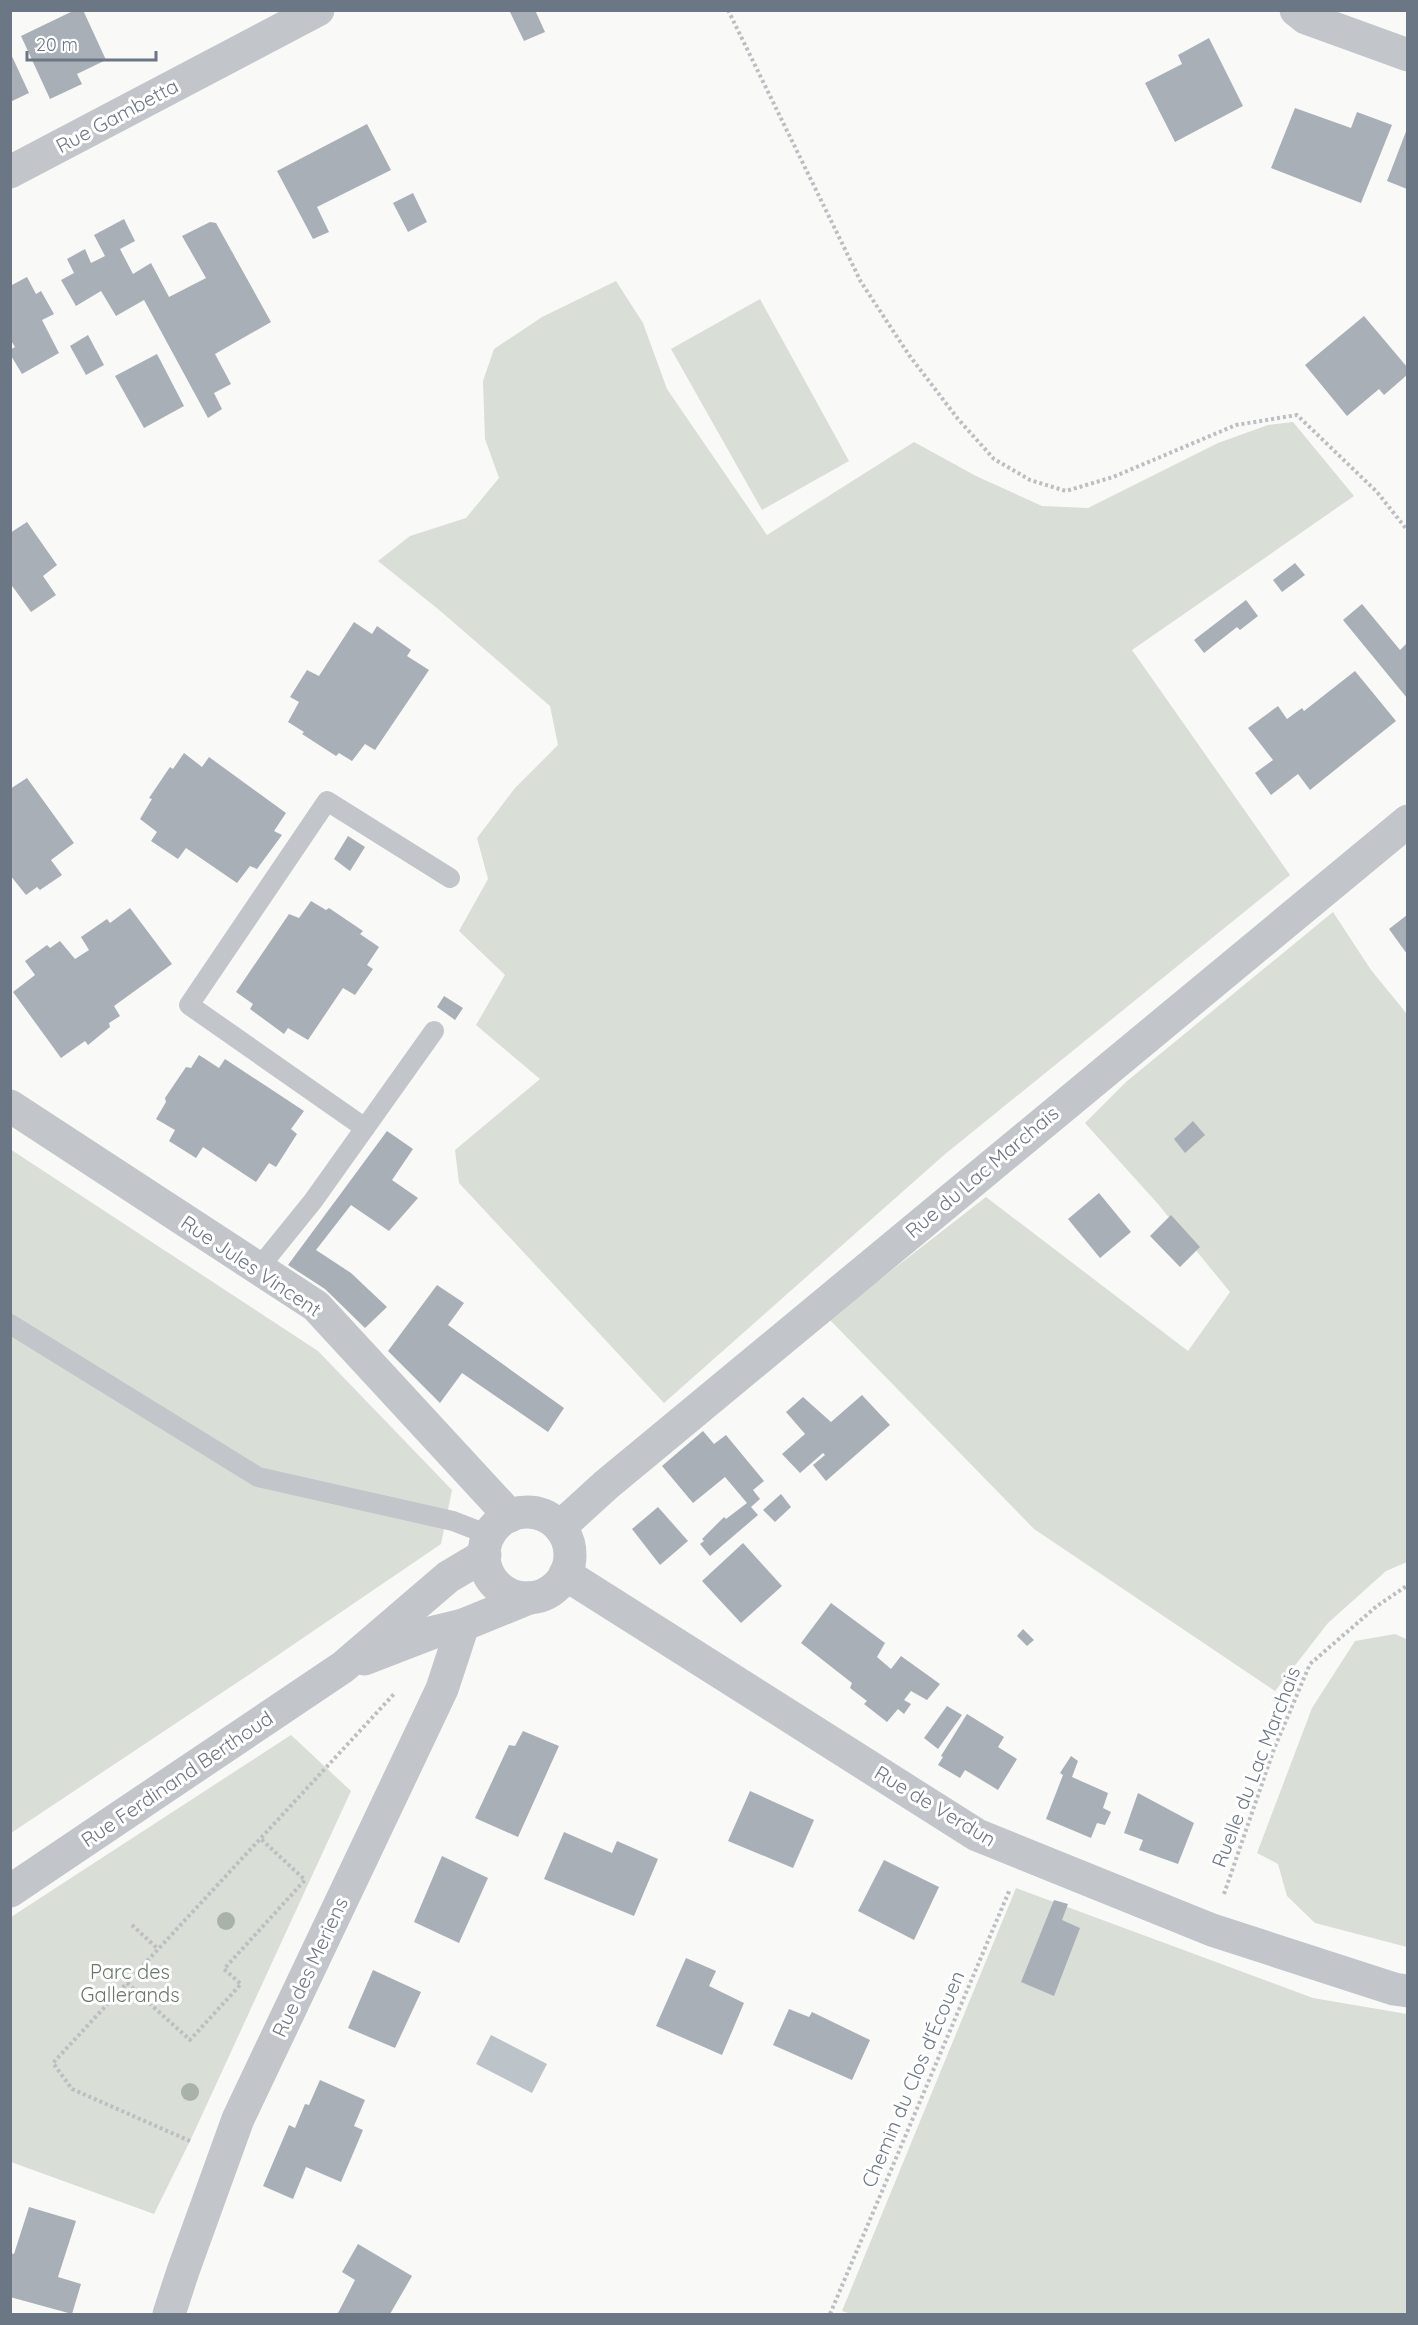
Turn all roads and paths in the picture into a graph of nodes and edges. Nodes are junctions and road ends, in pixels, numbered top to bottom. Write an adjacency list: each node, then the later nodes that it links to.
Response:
1 (318, 10): 5 (street, Rue Gambetta)
2 (728, 10): 6 (path)
3 (1296, 10): 4 (street)
4 (1407, 55)
5 (10, 172)
6 (1407, 531)
7 (1407, 821): 14 (street, Rue du Lac Marchais)
8 (450, 878): 11 (lane)
9 (434, 1032): 11 (lane)
10 (10, 1106): 12 (street, Rue Jules Vincent)
11 (365, 1128): 12 (lane)
12 (258, 1269): 15 (street, Rue Jules Vincent)
13 (10, 1324): 15 (lane)
14 (560, 1527): 15 (street); 16 (street)
15 (494, 1536): 18 (street); 20 (street, Rue Ferdinand Berthoud)
16 (565, 1574): 18 (street); 23 (street, Rue de Verdun)
17 (1407, 1585): 26 (path, Ruelle du Lac Marchais)
18 (530, 1598): 19 (street, Rue Ferdinand Berthoud)
19 (463, 1625): 20 (street, Rue Ferdinand Berthoud); 30 (street, Rue des Meriens)
20 (342, 1667): 24 (street, Rue Ferdinand Berthoud)
21 (398, 1690): 22 (path)
22 (261, 1839): 27 (path); 28 (path)
23 (1024, 1855): 26 (street, Rue de Verdun); 32 (path, Chemin du Clos d'Écouen)
24 (10, 1892)
25 (132, 1926): 27 (path)
26 (1212, 1930): 29 (street, Rue de Verdun)
27 (158, 1949): 28 (path)
28 (127, 1983): 30 (path)
29 (1407, 1991)
30 (223, 2158): 31 (street, Rue des Meriens)
31 (169, 2314)
32 (830, 2314)

